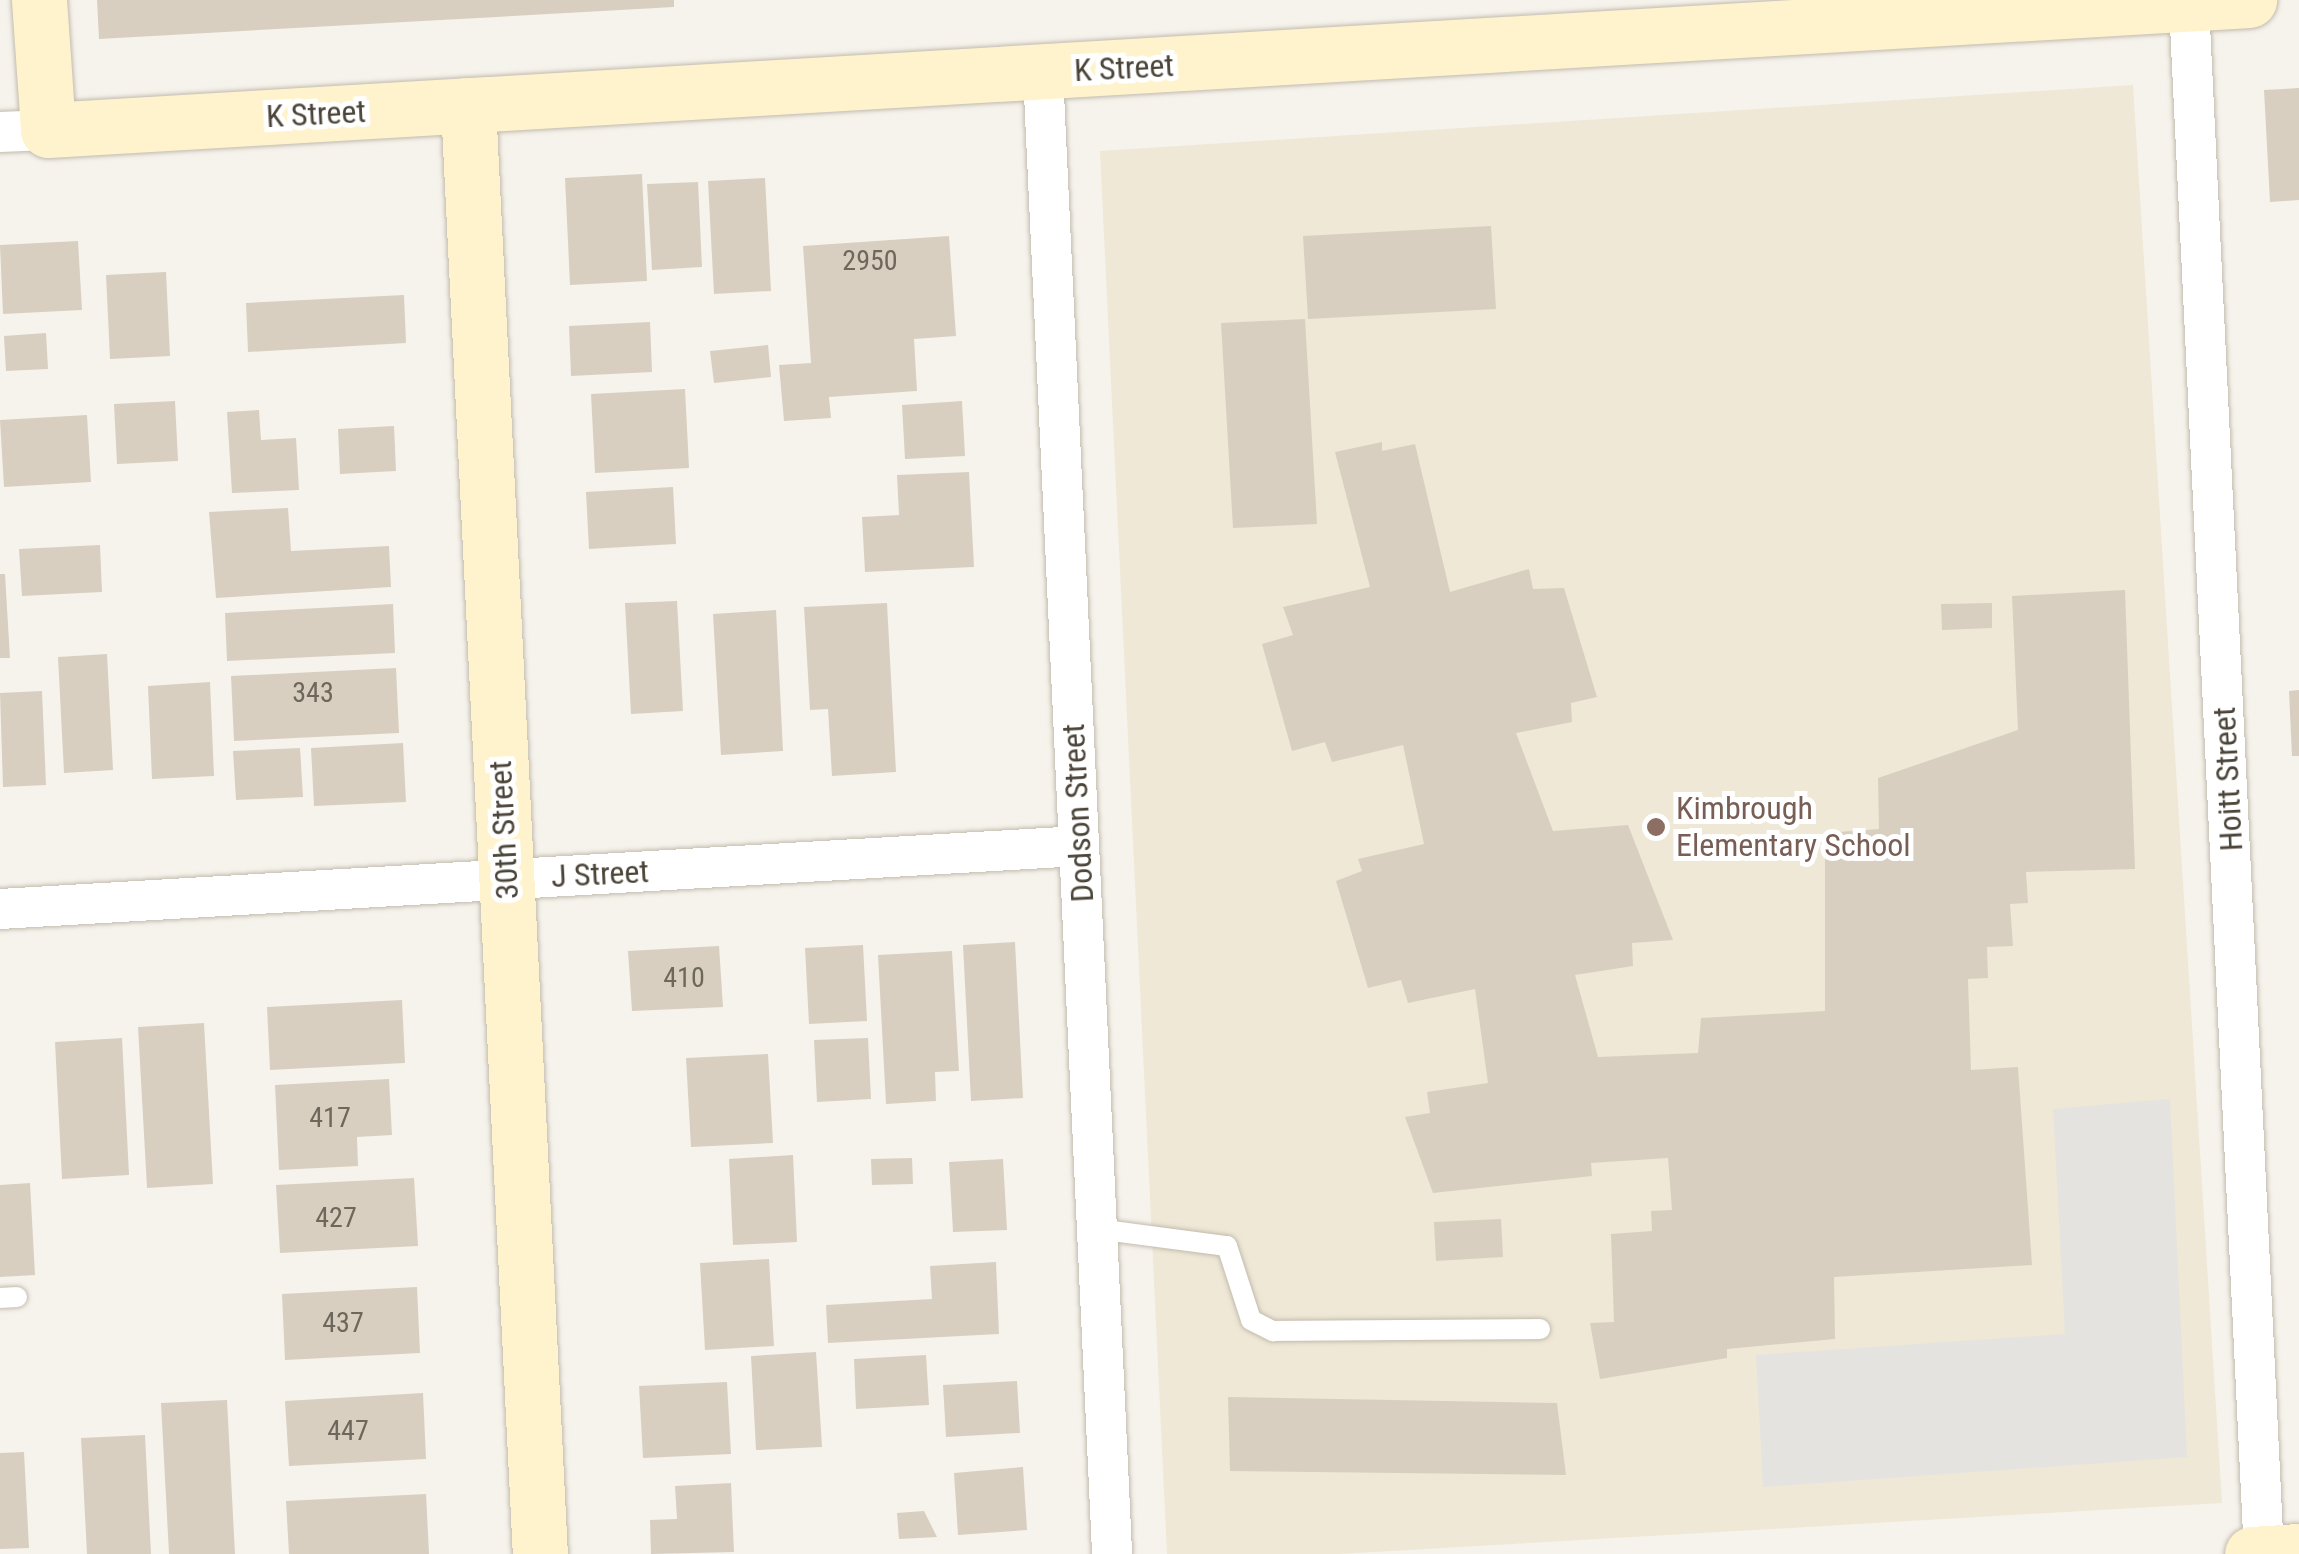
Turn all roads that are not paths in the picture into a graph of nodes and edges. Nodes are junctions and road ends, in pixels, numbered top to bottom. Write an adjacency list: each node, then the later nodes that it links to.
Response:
1 (39, 0): 7 (street)
2 (2249, 0): 3 (street, K Street)
3 (2190, 4): 4 (street, K Street); 14 (street, Hoitt Street)
4 (1635, 19): 5 (street, K Street)
5 (1043, 72): 6 (street, K Street); 8 (street, Dodson Street)
6 (468, 105): 7 (street, K Street); 9 (street, 30th Street)
7 (24, 131)
8 (1080, 846): 9 (street, J Street); 11 (street, Dodson Street)
9 (506, 879): 10 (street, J Street); 15 (street, 30th Street)
10 (0, 909)
11 (1097, 1229): 12 (lane); 16 (street, Dodson Street)
12 (1540, 1329)
13 (2299, 1551): 14 (street)
14 (2264, 1553): 17 (street)
15 (540, 1554)
16 (1112, 1554)
17 (2252, 1554)

